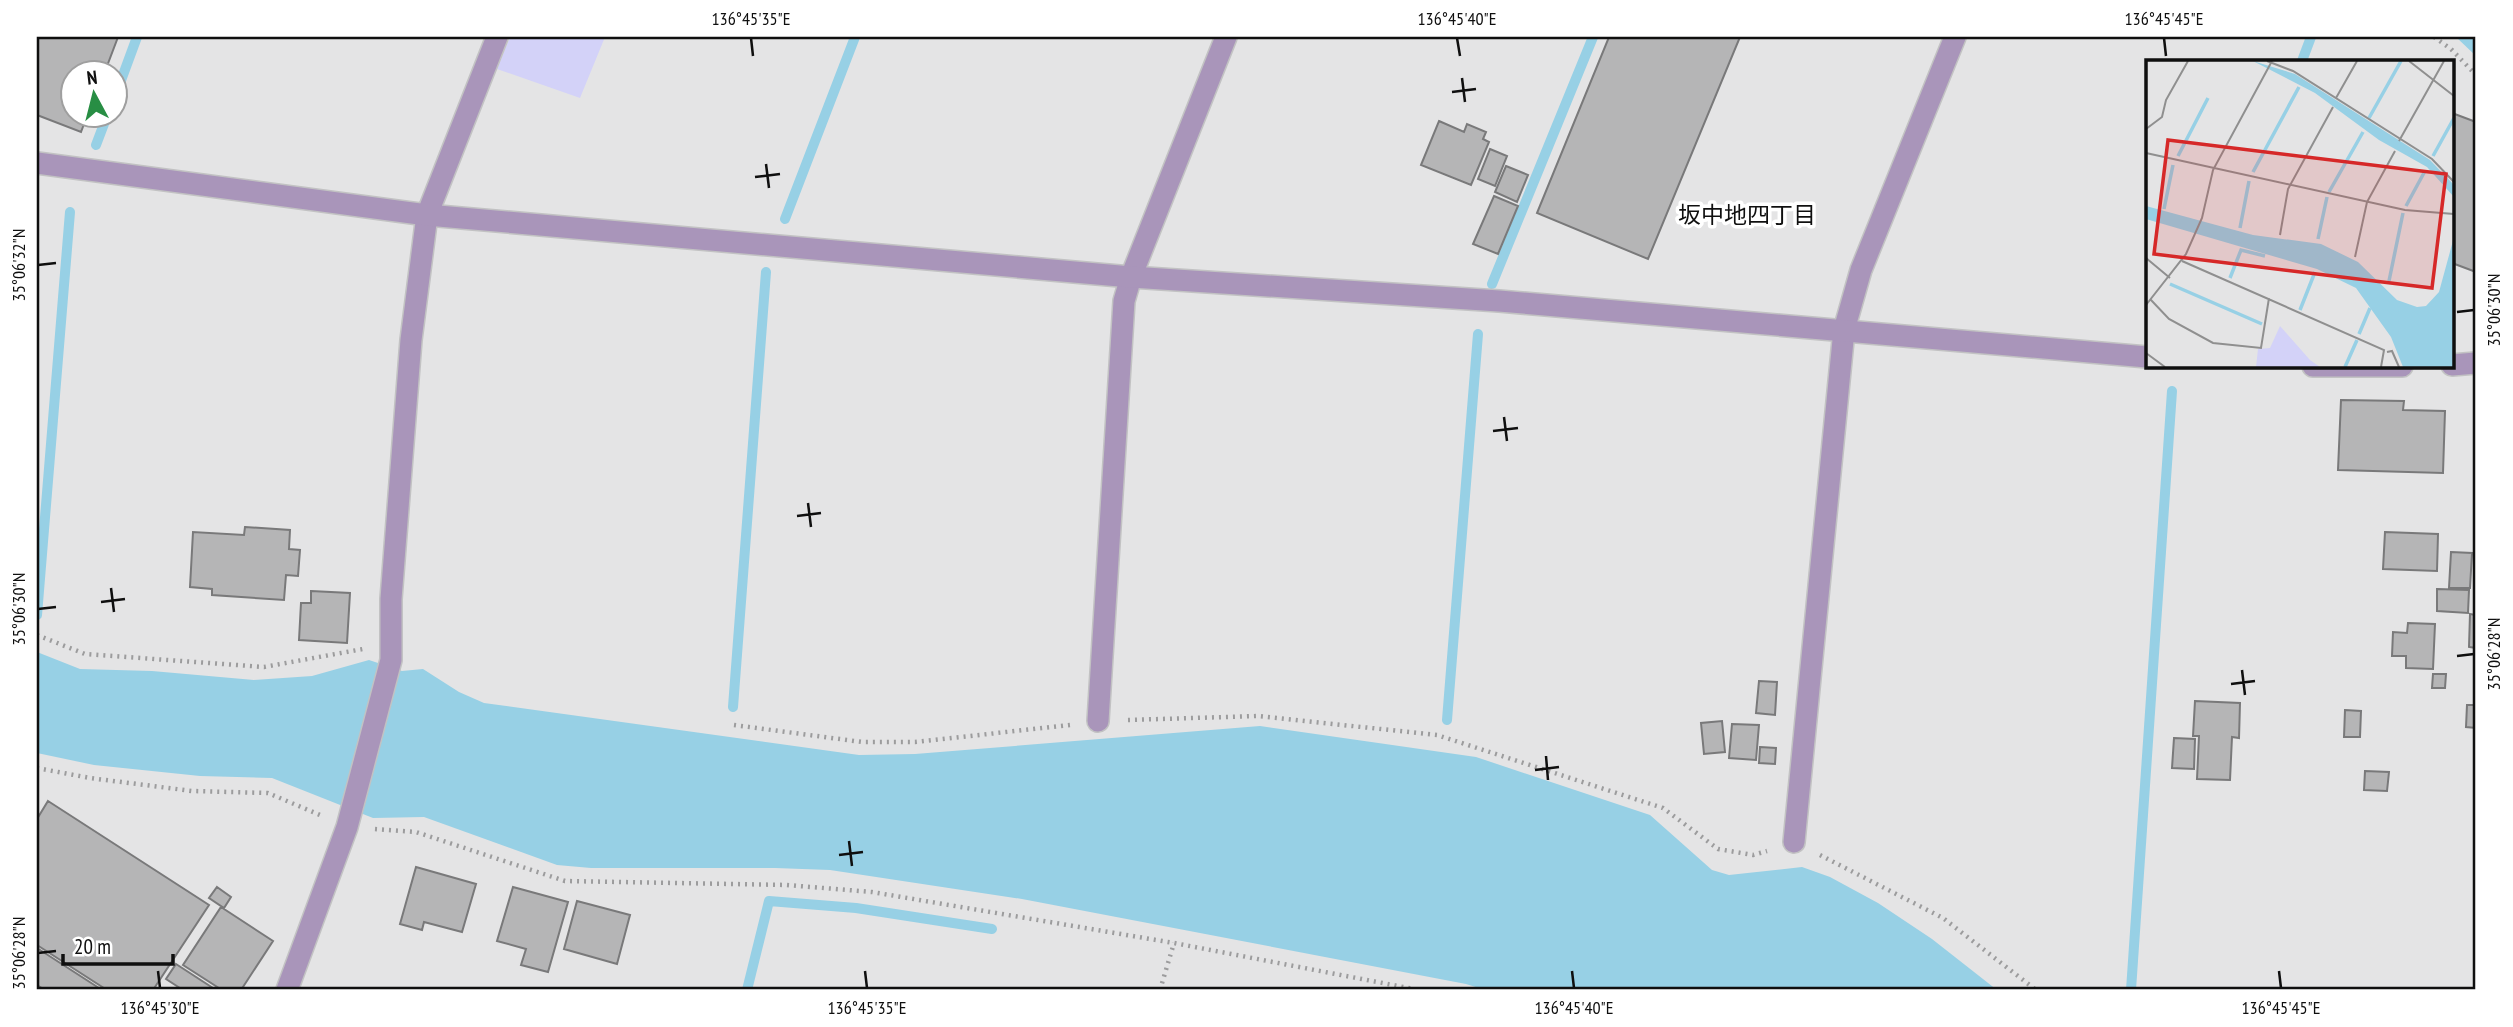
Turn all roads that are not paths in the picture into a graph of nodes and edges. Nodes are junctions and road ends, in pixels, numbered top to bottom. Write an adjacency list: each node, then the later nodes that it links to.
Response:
1 (497, 37): 5 (street)
2 (1226, 37): 6 (street)
3 (1955, 37): 7 (street)
4 (37, 163): 5 (street)
5 (427, 215): 6 (street); 13 (street)
6 (1131, 276): 7 (street); 11 (street)
7 (1844, 330): 8 (street); 12 (street)
8 (2146, 357)
9 (2476, 363): 10 (street)
10 (2454, 365)
11 (1098, 722)
12 (1794, 842)
13 (287, 990)

